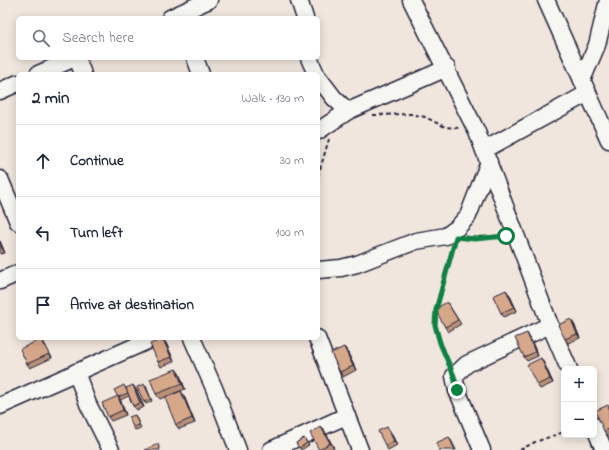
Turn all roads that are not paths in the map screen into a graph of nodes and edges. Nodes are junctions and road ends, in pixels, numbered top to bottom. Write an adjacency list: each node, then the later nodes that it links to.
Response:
1 (209, 0): 6 (street)
2 (299, 0): 7 (street)
3 (411, 0): 12 (street)
4 (546, 0): 19 (street)
5 (608, 0): 19 (street)
6 (179, 16)
7 (304, 16)
8 (71, 60): 13 (street)
9 (77, 60): 14 (street)
10 (196, 60): 15 (street)
11 (310, 60): 16 (street)
12 (446, 68): 21 (street); 25 (street)
13 (43, 72)
14 (82, 72)
15 (200, 72)
16 (315, 72)
17 (320, 80): 21 (street)
18 (16, 84): 20 (street)
19 (585, 86): 22 (street); 25 (street)
20 (0, 90)
21 (348, 111): 23 (street)
22 (605, 118): 24 (street)
23 (325, 127)
24 (609, 140)
25 (486, 156): 28 (street); 31 (street)
26 (0, 179): 27 (street)
27 (16, 217)
28 (320, 270)
29 (16, 274): 30 (street)
30 (0, 282)
31 (550, 325): 35 (street); 44 (street)
32 (149, 340): 36 (street)
33 (193, 340): 41 (street)
34 (318, 340): 38 (street)
35 (568, 366)
36 (76, 372): 37 (street); 40 (street)
37 (0, 406)
38 (346, 416): 42 (street); 43 (street)
39 (597, 433): 45 (street)
40 (111, 450)
41 (238, 450)
42 (271, 450)
43 (360, 450)
44 (482, 450)
45 (604, 450)

